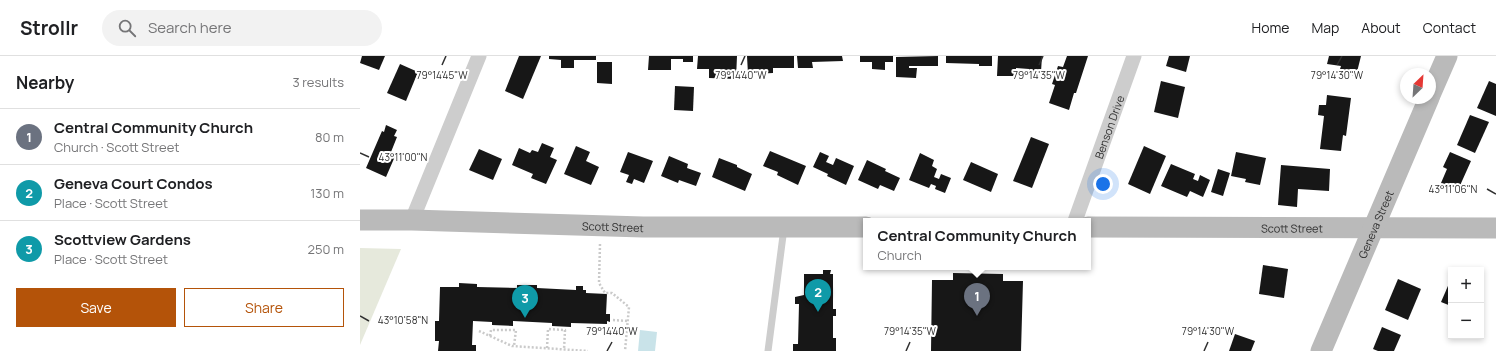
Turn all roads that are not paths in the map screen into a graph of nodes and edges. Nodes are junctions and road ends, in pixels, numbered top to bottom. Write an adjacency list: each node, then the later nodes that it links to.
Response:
1 (479, 56): 8 (street)
2 (1134, 56): 6 (street, Benson Drive)
3 (1446, 56): 4 (main road, Geneva Street)
4 (1436, 80)
5 (1426, 104): 12 (main road, Geneva Street)
6 (1076, 218)
7 (360, 220): 8 (main road, Scott Street)
8 (412, 220): 9 (main road, Scott Street)
9 (785, 227): 10 (main road, Scott Street); 14 (lane)
10 (863, 227)
11 (1091, 227): 12 (main road, Scott Street)
12 (1374, 228): 13 (main road, Scott Street); 15 (main road, Geneva Street)
13 (1496, 228)
14 (768, 351)
15 (1322, 351)

